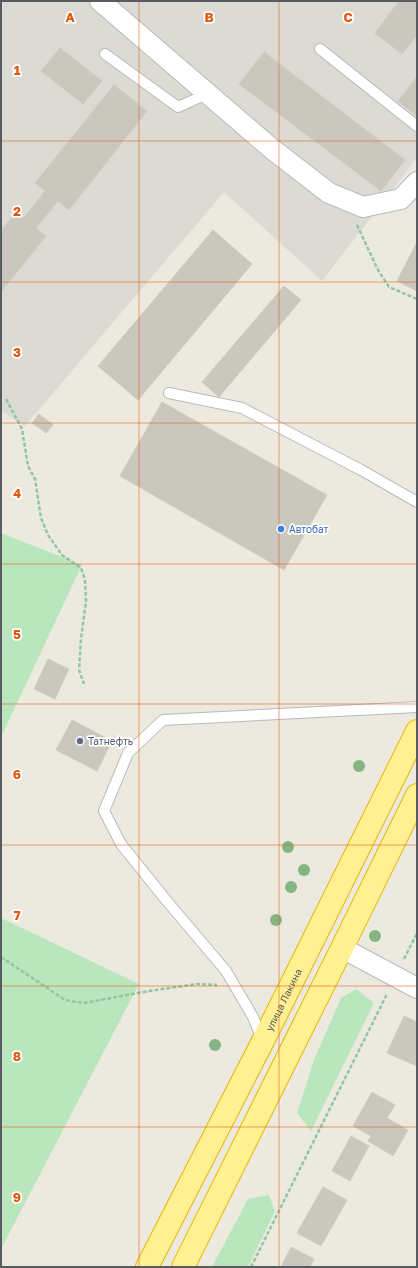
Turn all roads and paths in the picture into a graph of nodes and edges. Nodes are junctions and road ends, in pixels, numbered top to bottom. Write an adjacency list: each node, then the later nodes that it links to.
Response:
1 (100, 1): 4 (street)
2 (320, 49): 5 (lane)
3 (105, 54): 4 (lane)
4 (207, 94): 6 (street)
5 (417, 126)
6 (417, 182)
7 (356, 223): 8 (path)
8 (417, 299)
9 (169, 393): 11 (lane)
10 (6, 399): 12 (path)
11 (417, 502)
12 (84, 684)
13 (417, 707): 20 (lane)
14 (417, 731): 22 (highway, улица Лакина)
15 (417, 795): 17 (highway)
16 (417, 933): 19 (path)
17 (342, 948): 19 (street); 24 (highway)
18 (1, 957): 20 (path)
19 (396, 976): 21 (street); 25 (path)
20 (234, 985): 22 (lane)
21 (417, 988)
22 (263, 1041): 23 (highway, улица Лакина)
23 (147, 1267)
24 (183, 1267)
25 (251, 1267)

